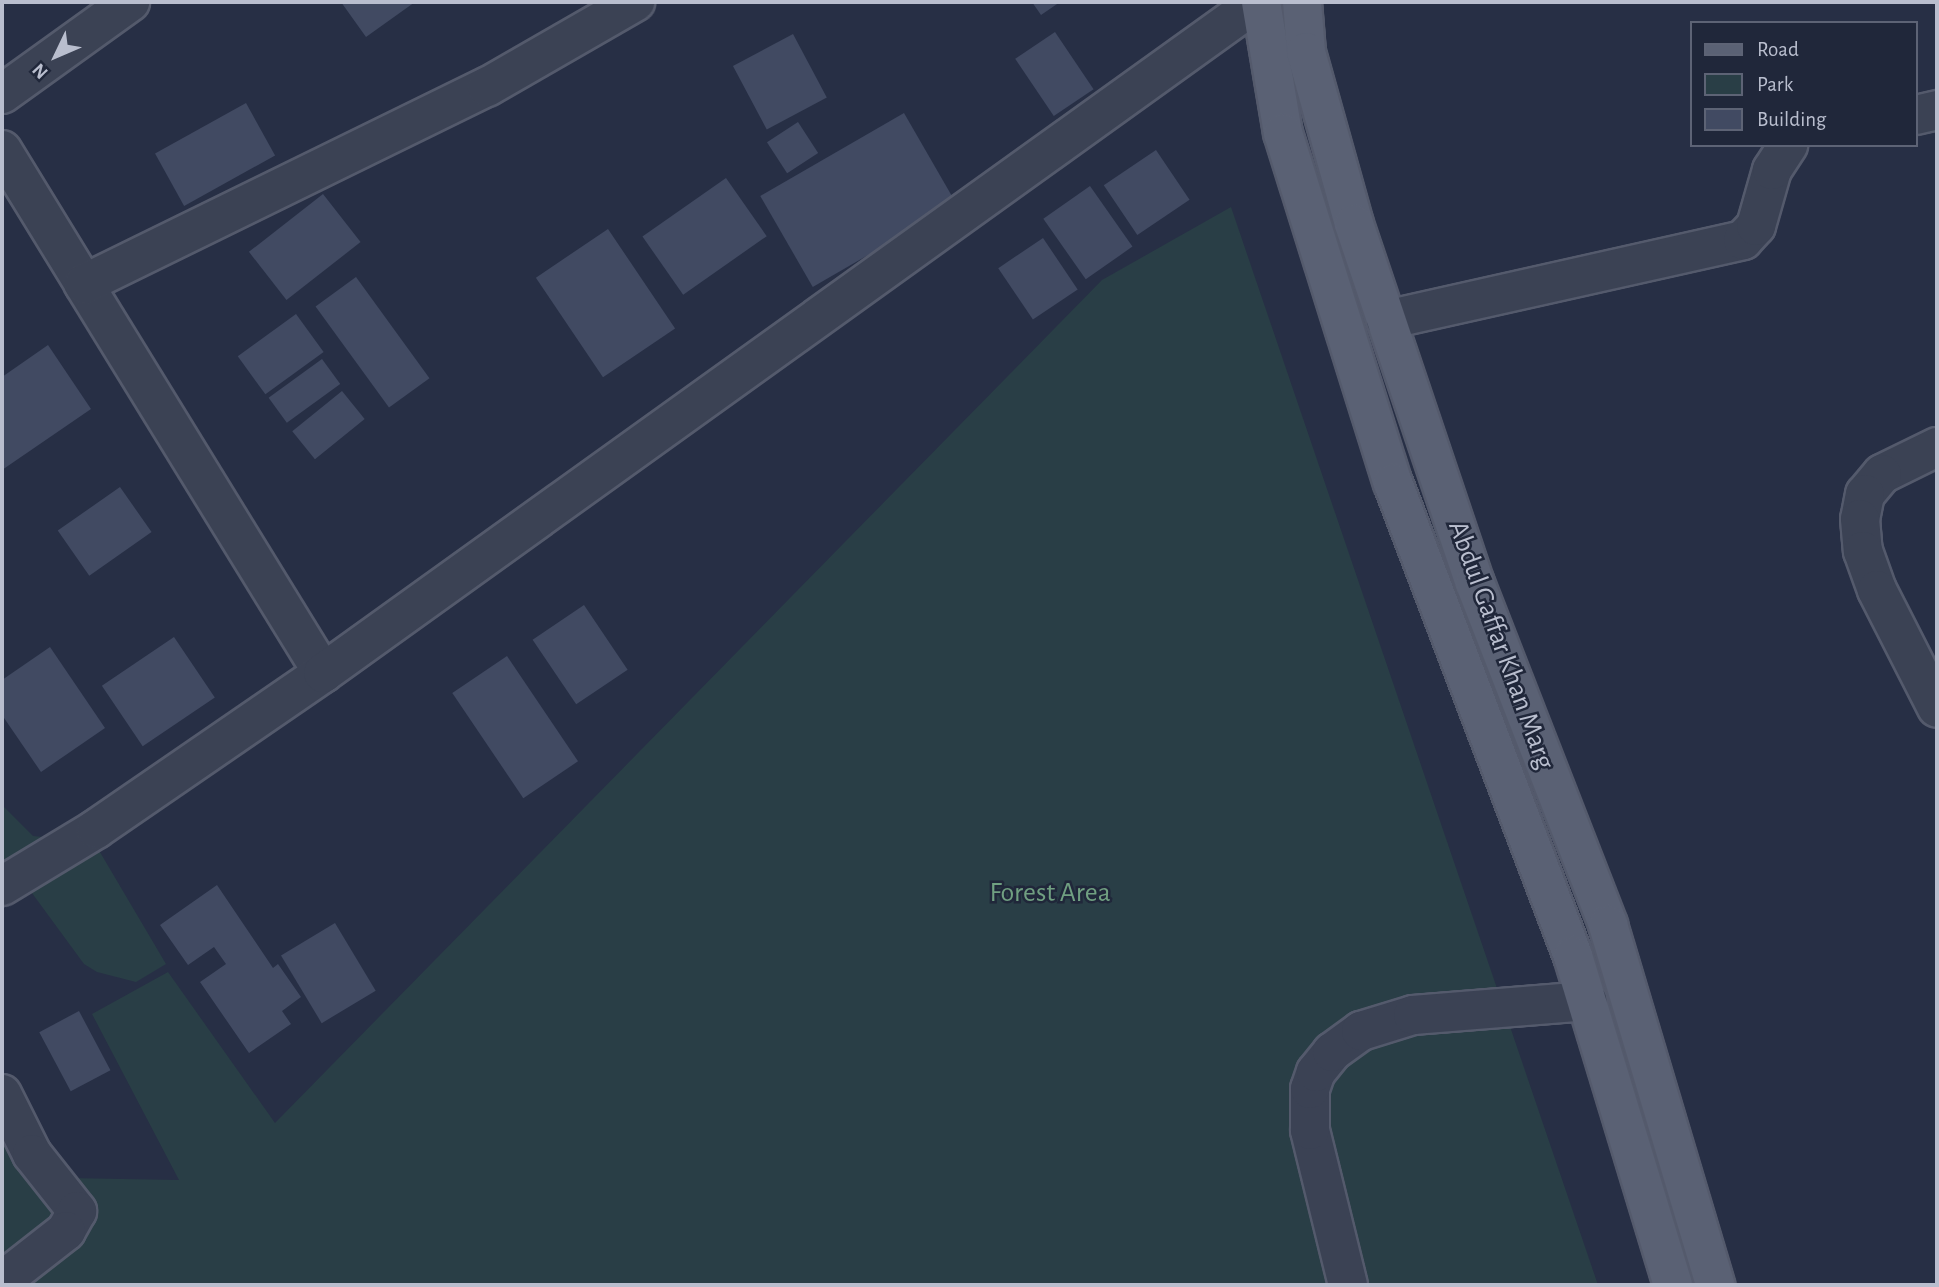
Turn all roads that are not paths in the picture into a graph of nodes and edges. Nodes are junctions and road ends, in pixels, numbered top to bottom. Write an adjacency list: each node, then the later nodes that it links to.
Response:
1 (130, 2): 5 (street)
2 (635, 2): 10 (street)
3 (1259, 2): 13 (street); 16 (main road, Abdul Gaffar Khan Marg)
4 (1303, 2): 11 (main road, Abdul Gaffar Khan Marg)
5 (2, 94)
6 (1937, 110): 7 (street)
7 (1918, 115)
8 (1787, 147): 11 (street)
9 (2, 150): 10 (street)
10 (84, 284): 13 (street)
11 (1386, 320): 21 (main road, Abdul Gaffar Khan Marg)
12 (1937, 447): 14 (street)
13 (323, 673): 15 (street)
14 (1936, 702)
15 (2, 886)
16 (1587, 1000): 19 (street); 20 (main road, Abdul Gaffar Khan Marg)
17 (2, 1094): 18 (street)
18 (2, 1281)
19 (1348, 1285)
20 (1673, 1285)
21 (1715, 1285)

